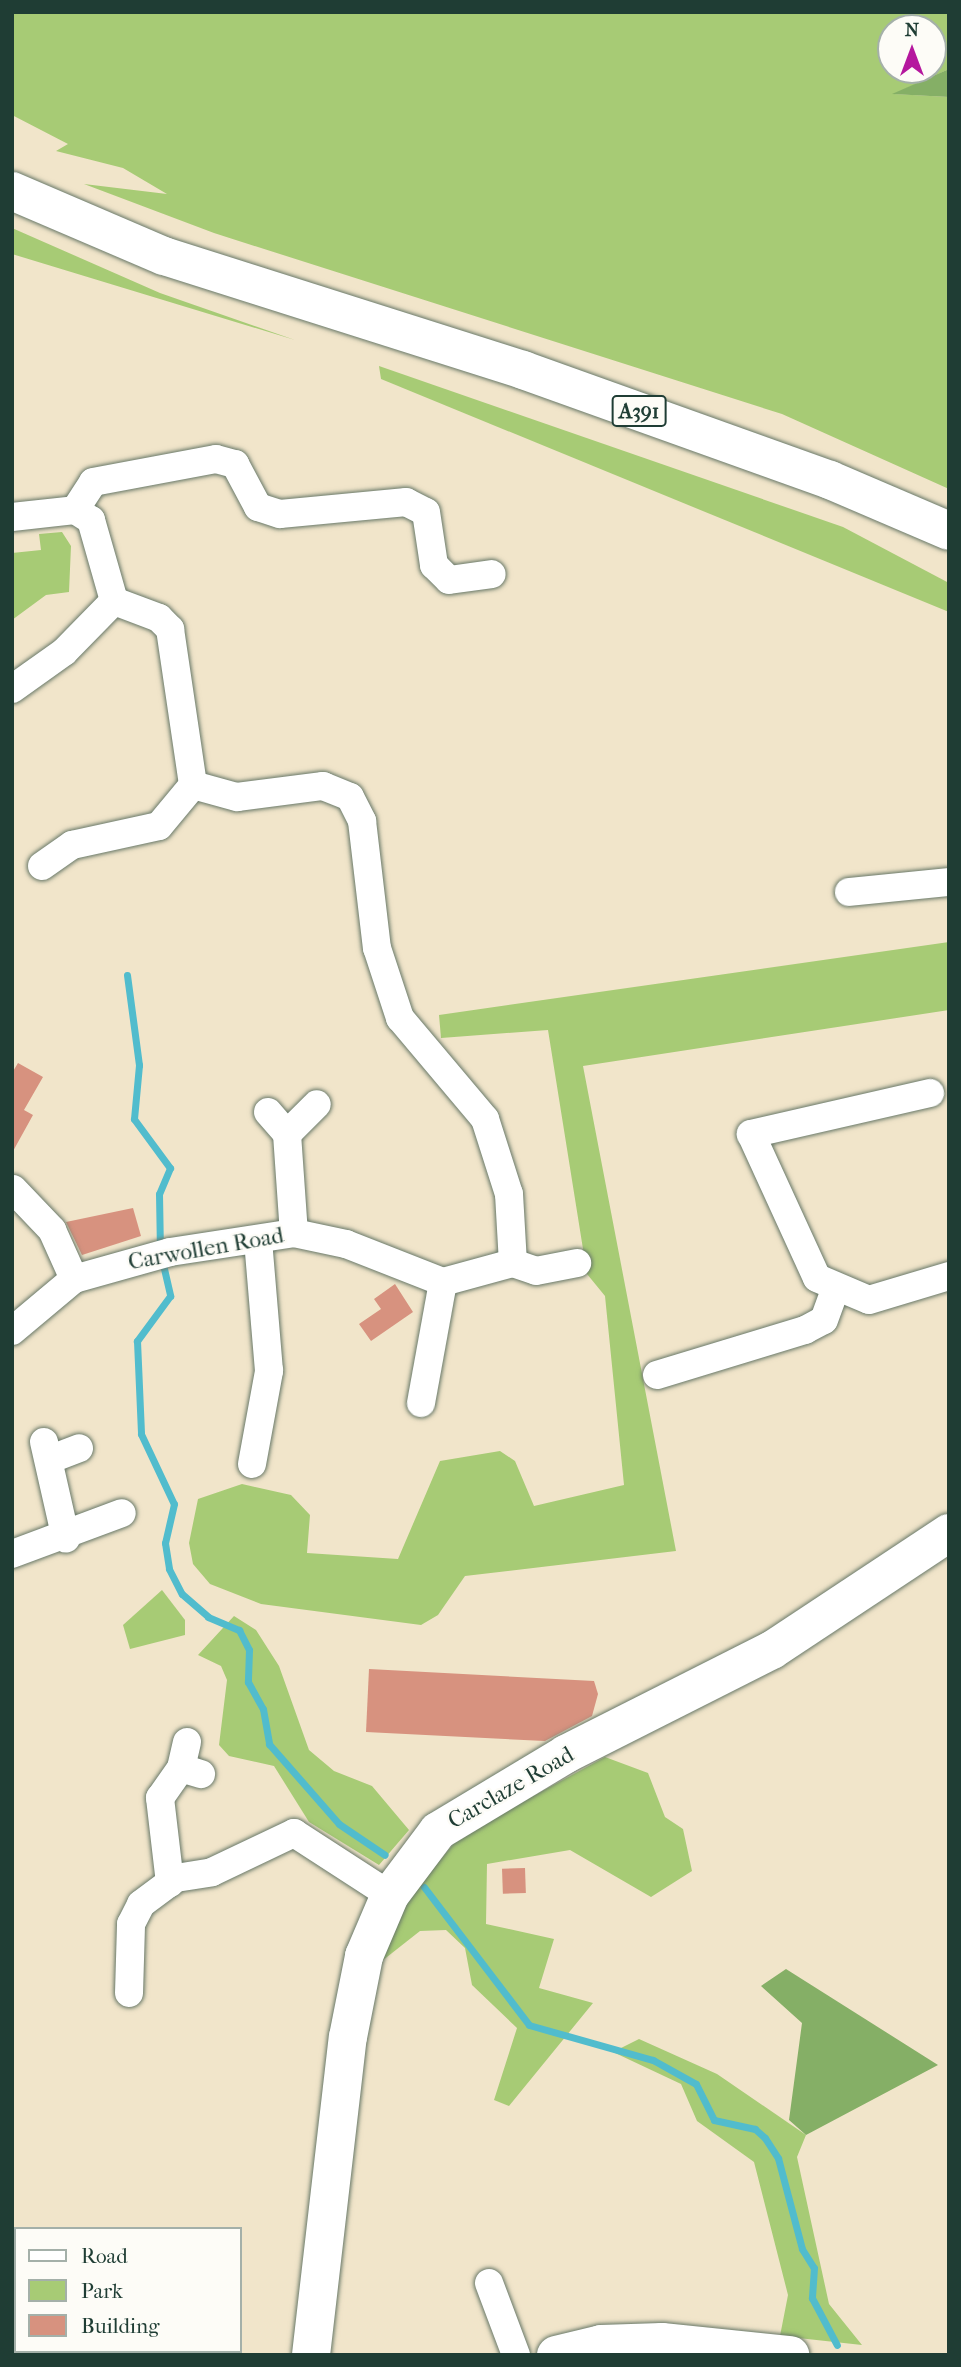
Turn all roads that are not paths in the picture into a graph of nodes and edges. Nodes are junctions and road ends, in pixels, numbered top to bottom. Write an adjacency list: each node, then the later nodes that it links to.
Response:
1 (12, 191): 4 (main road, A391)
2 (75, 510): 3 (street); 5 (street); 6 (street)
3 (12, 517)
4 (949, 531)
5 (492, 574)
6 (114, 601): 7 (street); 8 (street)
7 (12, 689)
8 (193, 785): 9 (street); 19 (street)
9 (42, 866)
10 (949, 882): 11 (street)
11 (849, 892)
12 (930, 1093): 24 (street)
13 (317, 1104): 15 (street)
14 (268, 1112): 15 (street)
15 (287, 1134): 17 (street)
16 (13, 1189): 22 (street)
17 (294, 1233): 18 (street, Carwollen Road); 23 (street, Carwollen Road)
18 (258, 1240): 22 (street, Carwollen Road); 29 (street)
19 (513, 1263): 20 (street); 23 (street)
20 (577, 1263)
21 (949, 1276): 24 (street)
22 (74, 1279): 25 (street, Carwollen Road)
23 (443, 1282): 27 (street)
24 (835, 1289): 26 (street)
25 (12, 1331)
26 (657, 1375)
27 (421, 1403)
28 (79, 1448): 32 (street)
29 (252, 1464)
30 (122, 1514): 32 (street)
31 (949, 1533): 36 (main road, Carclaze Road)
32 (66, 1539): 33 (street)
33 (12, 1555)
34 (190, 1761): 35 (street)
35 (170, 1883): 36 (street); 37 (street)
36 (390, 1895): 39 (main road, Carclaze Road)
37 (129, 1993)
38 (489, 2283): 40 (street)
39 (321, 2352)
40 (516, 2355)
41 (556, 2355): 42 (main road)
42 (790, 2355)

